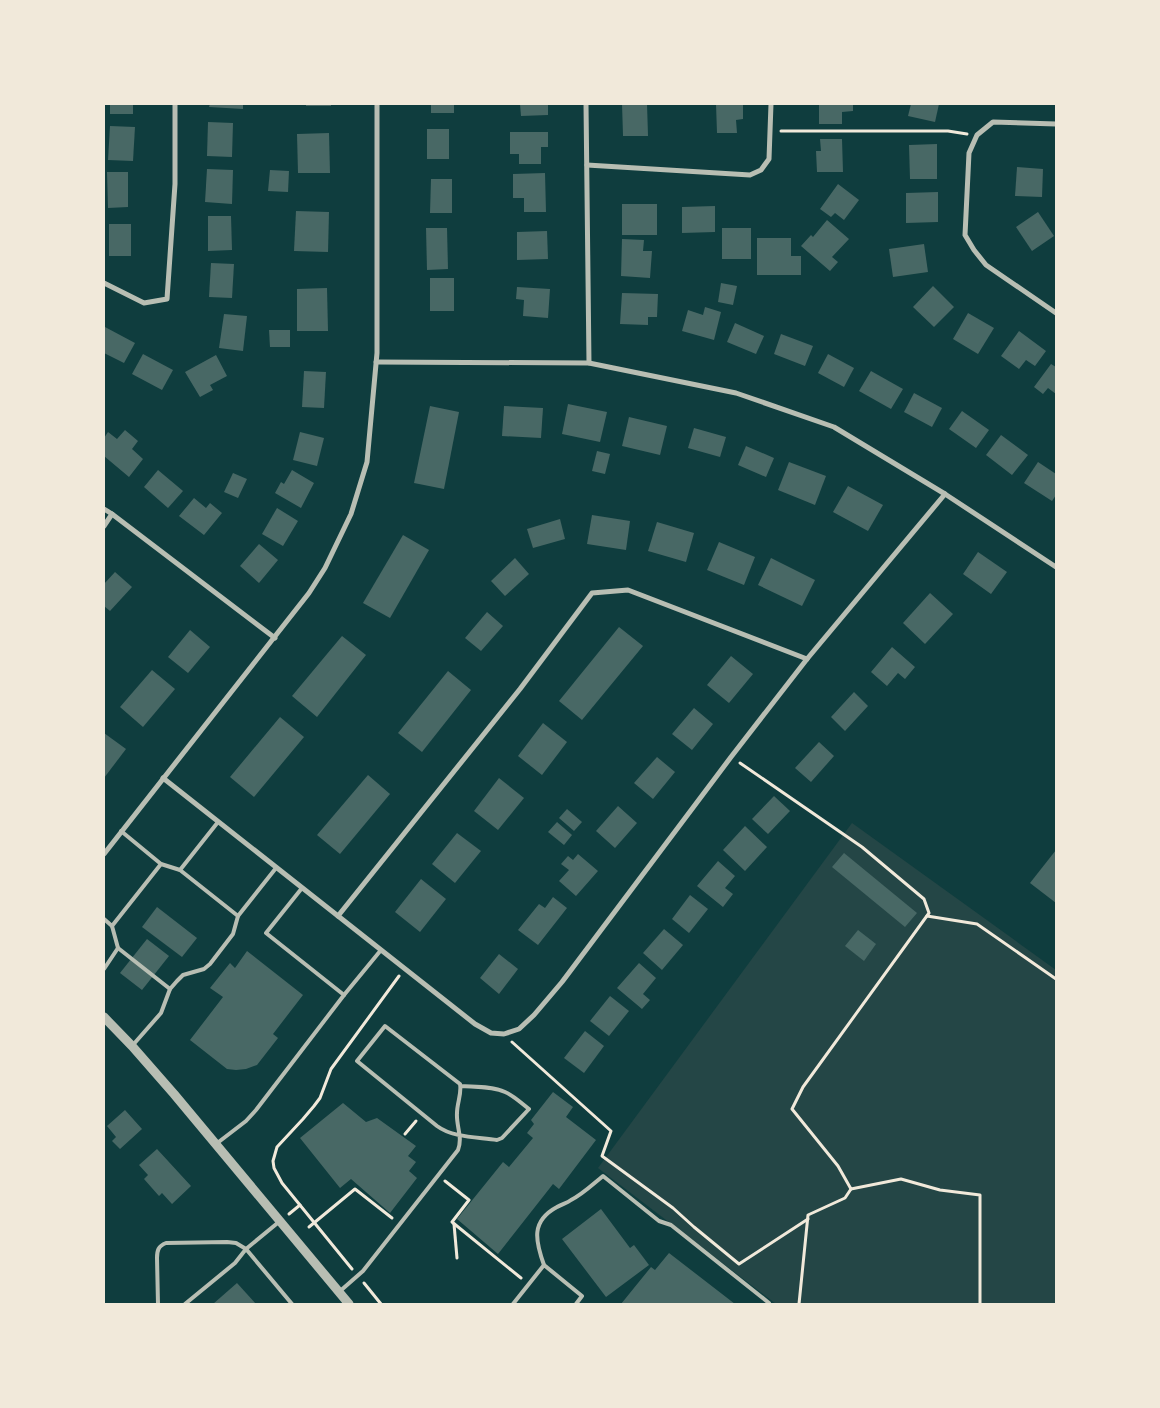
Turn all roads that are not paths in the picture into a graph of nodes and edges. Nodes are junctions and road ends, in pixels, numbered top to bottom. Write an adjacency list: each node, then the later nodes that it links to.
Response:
1 (175, 104): 7 (street)
2 (377, 104): 9 (street)
3 (586, 104): 6 (street)
4 (771, 104): 6 (street)
5 (1056, 124): 8 (street)
6 (587, 165): 10 (street)
7 (104, 283)
8 (1056, 313)
9 (376, 362): 10 (street); 16 (street)
10 (589, 363): 11 (street)
11 (945, 494): 15 (street); 17 (street)
12 (104, 510): 13 (street)
13 (112, 514): 14 (street); 16 (street)
14 (104, 526)
15 (1056, 567)
16 (275, 638): 18 (street)
17 (808, 659): 27 (street); 31 (street)
18 (163, 778): 19 (street); 20 (street)
19 (218, 822): 23 (street); 24 (lane)
20 (121, 831): 21 (street); 22 (lane)
21 (104, 854)
22 (161, 864): 24 (lane); 29 (lane)
23 (276, 868): 25 (street); 26 (lane)
24 (180, 870): 26 (lane)
25 (302, 888): 27 (street); 34 (lane)
26 (238, 916): 33 (lane)
27 (338, 916): 31 (street)
28 (104, 919): 29 (lane)
29 (112, 926): 30 (lane)
30 (118, 948): 32 (lane); 33 (lane)
31 (381, 950): 34 (lane)
32 (104, 969)
33 (170, 989): 36 (lane)
34 (344, 995): 39 (lane)
35 (104, 1017): 36 (street)
36 (132, 1046): 39 (street)
37 (461, 1086): 38 (lane); 38 (lane); 38 (lane)
38 (459, 1134): 43 (lane)
39 (216, 1144): 40 (street)
40 (280, 1221): 41 (lane); 43 (street)
41 (246, 1249): 45 (lane); 46 (lane); 47 (lane)
42 (544, 1264): 44 (lane); 49 (lane); 50 (lane)
43 (339, 1292): 48 (street)
44 (769, 1303)
45 (158, 1304)
46 (185, 1304)
47 (292, 1304)
48 (349, 1304)
49 (513, 1304)
50 (576, 1304)

